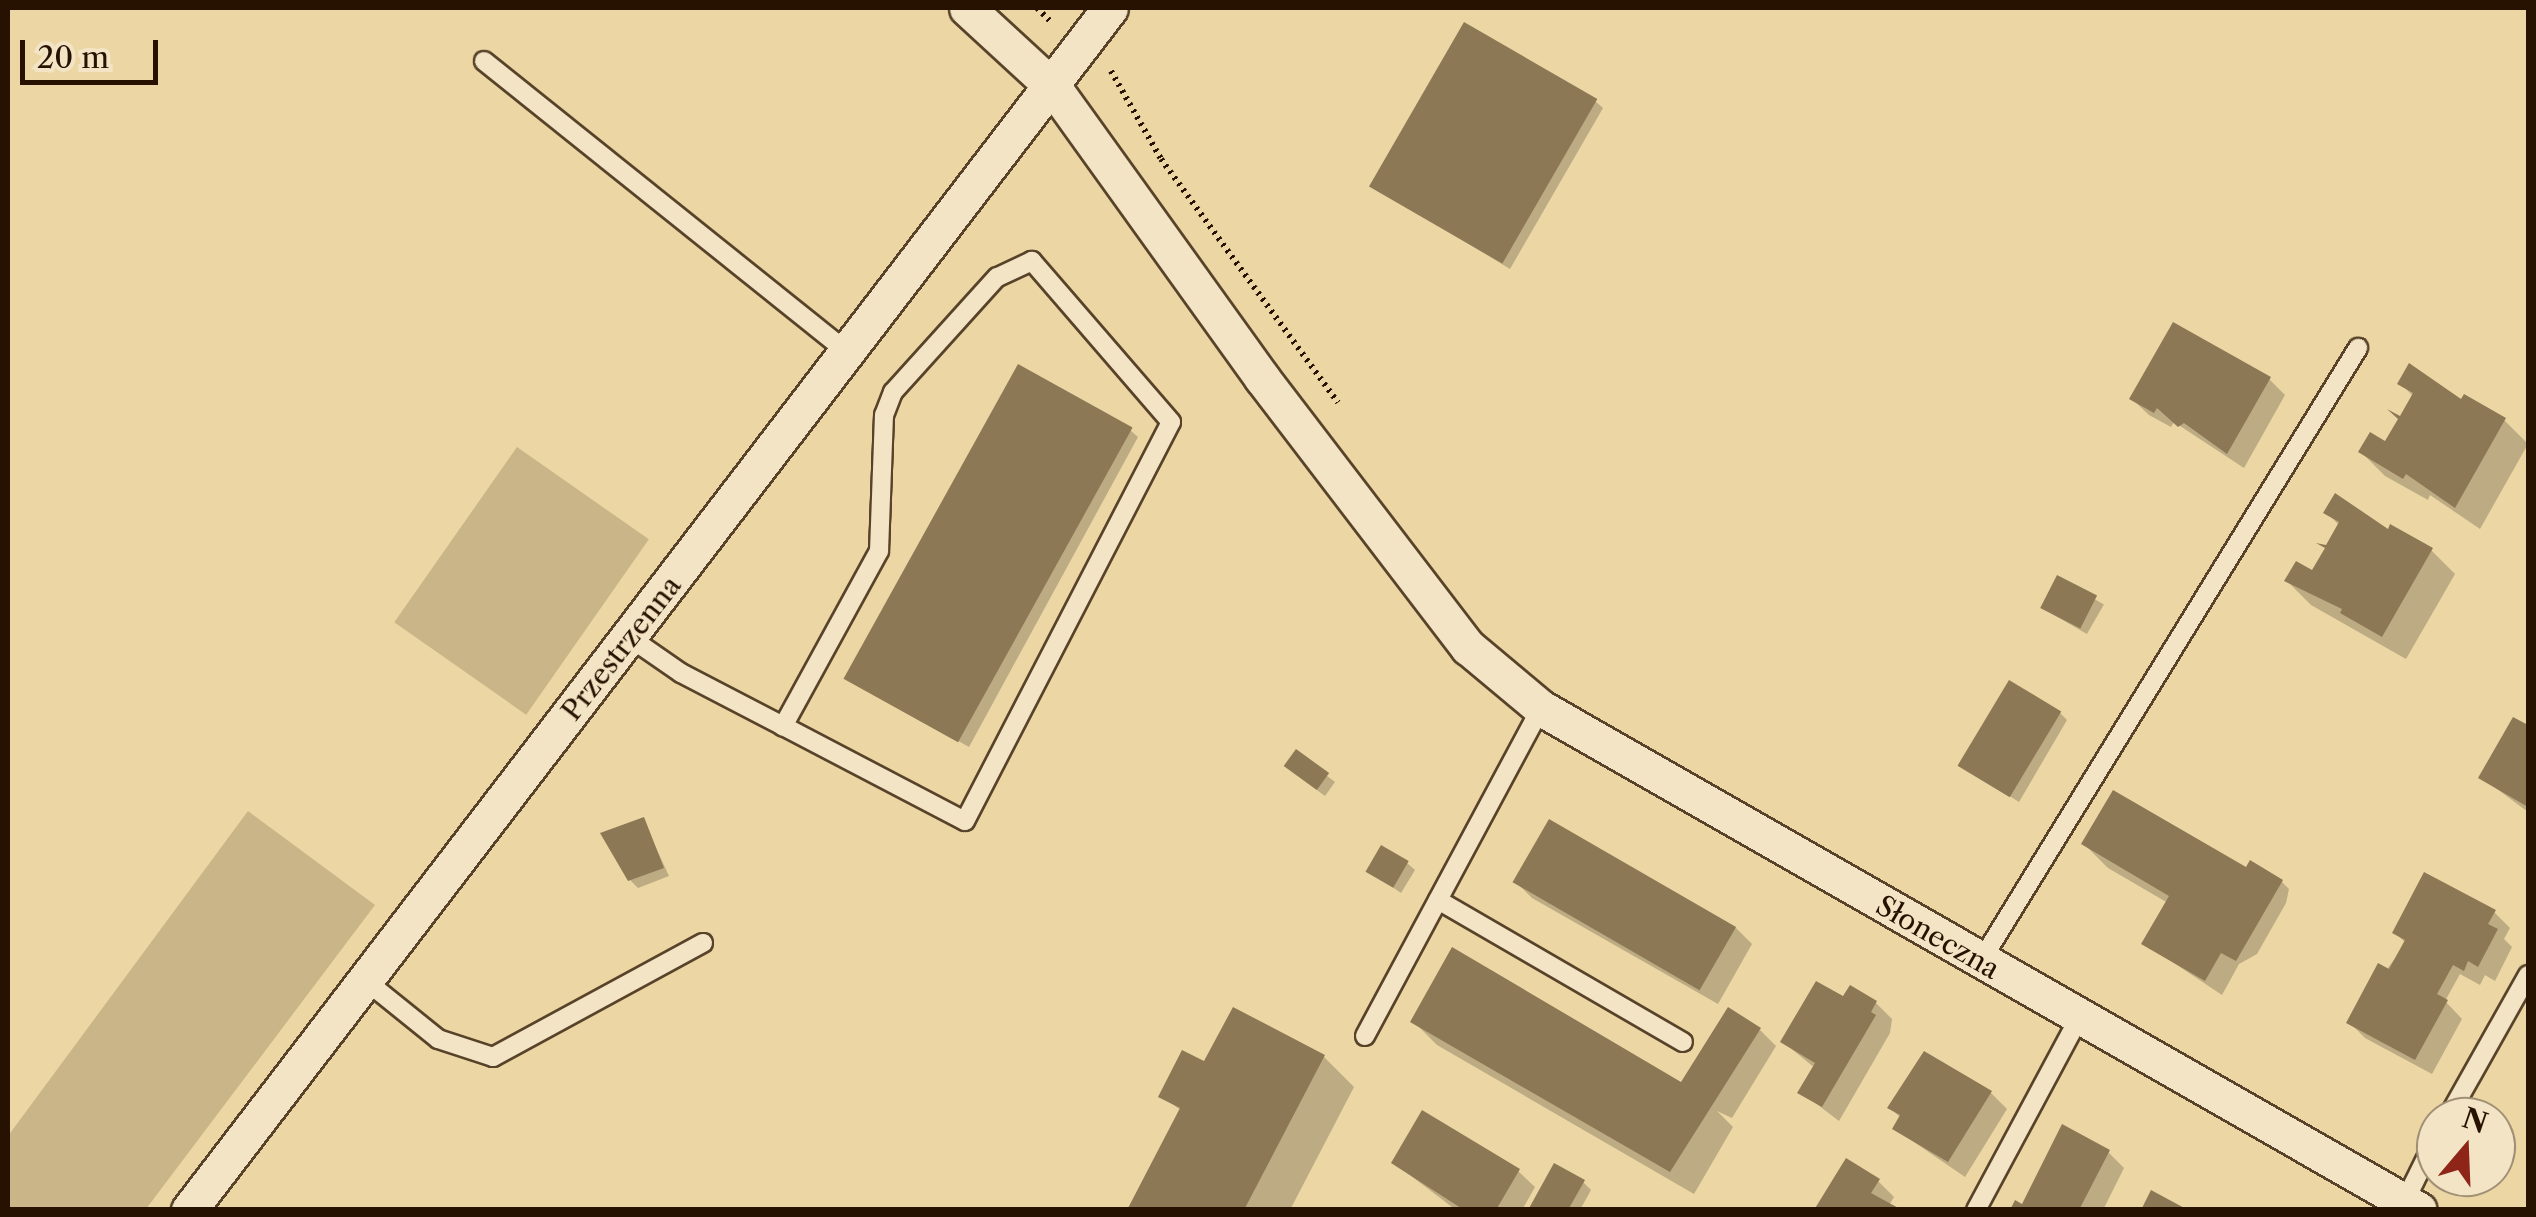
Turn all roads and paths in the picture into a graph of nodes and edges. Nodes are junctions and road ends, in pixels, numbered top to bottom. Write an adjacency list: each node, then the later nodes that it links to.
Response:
1 (968, 8): 5 (street, Słoneczna)
2 (1110, 8): 5 (street, Przestrzenna)
3 (484, 62): 7 (lane)
4 (1109, 67): 8 (path)
5 (1053, 87): 7 (street, Przestrzenna); 10 (street, Słoneczna)
6 (2358, 348): 14 (lane)
7 (848, 352): 9 (street, Przestrzenna)
8 (1347, 416)
9 (629, 637): 11 (lane); 16 (street, Przestrzenna)
10 (1541, 708): 12 (lane); 14 (street, Słoneczna)
11 (783, 726): 11 (lane)
12 (1438, 900): 18 (lane); 19 (lane)
13 (703, 942): 16 (lane)
14 (1982, 961): 17 (street, Słoneczna)
15 (2528, 976): 20 (lane)
16 (365, 980): 22 (street, Przestrzenna)
17 (2080, 1016): 21 (street, Słoneczna); 23 (lane)
18 (1365, 1036)
19 (1682, 1042)
20 (2459, 1097)
21 (2412, 1205)
22 (189, 1210)
23 (1976, 1210)

